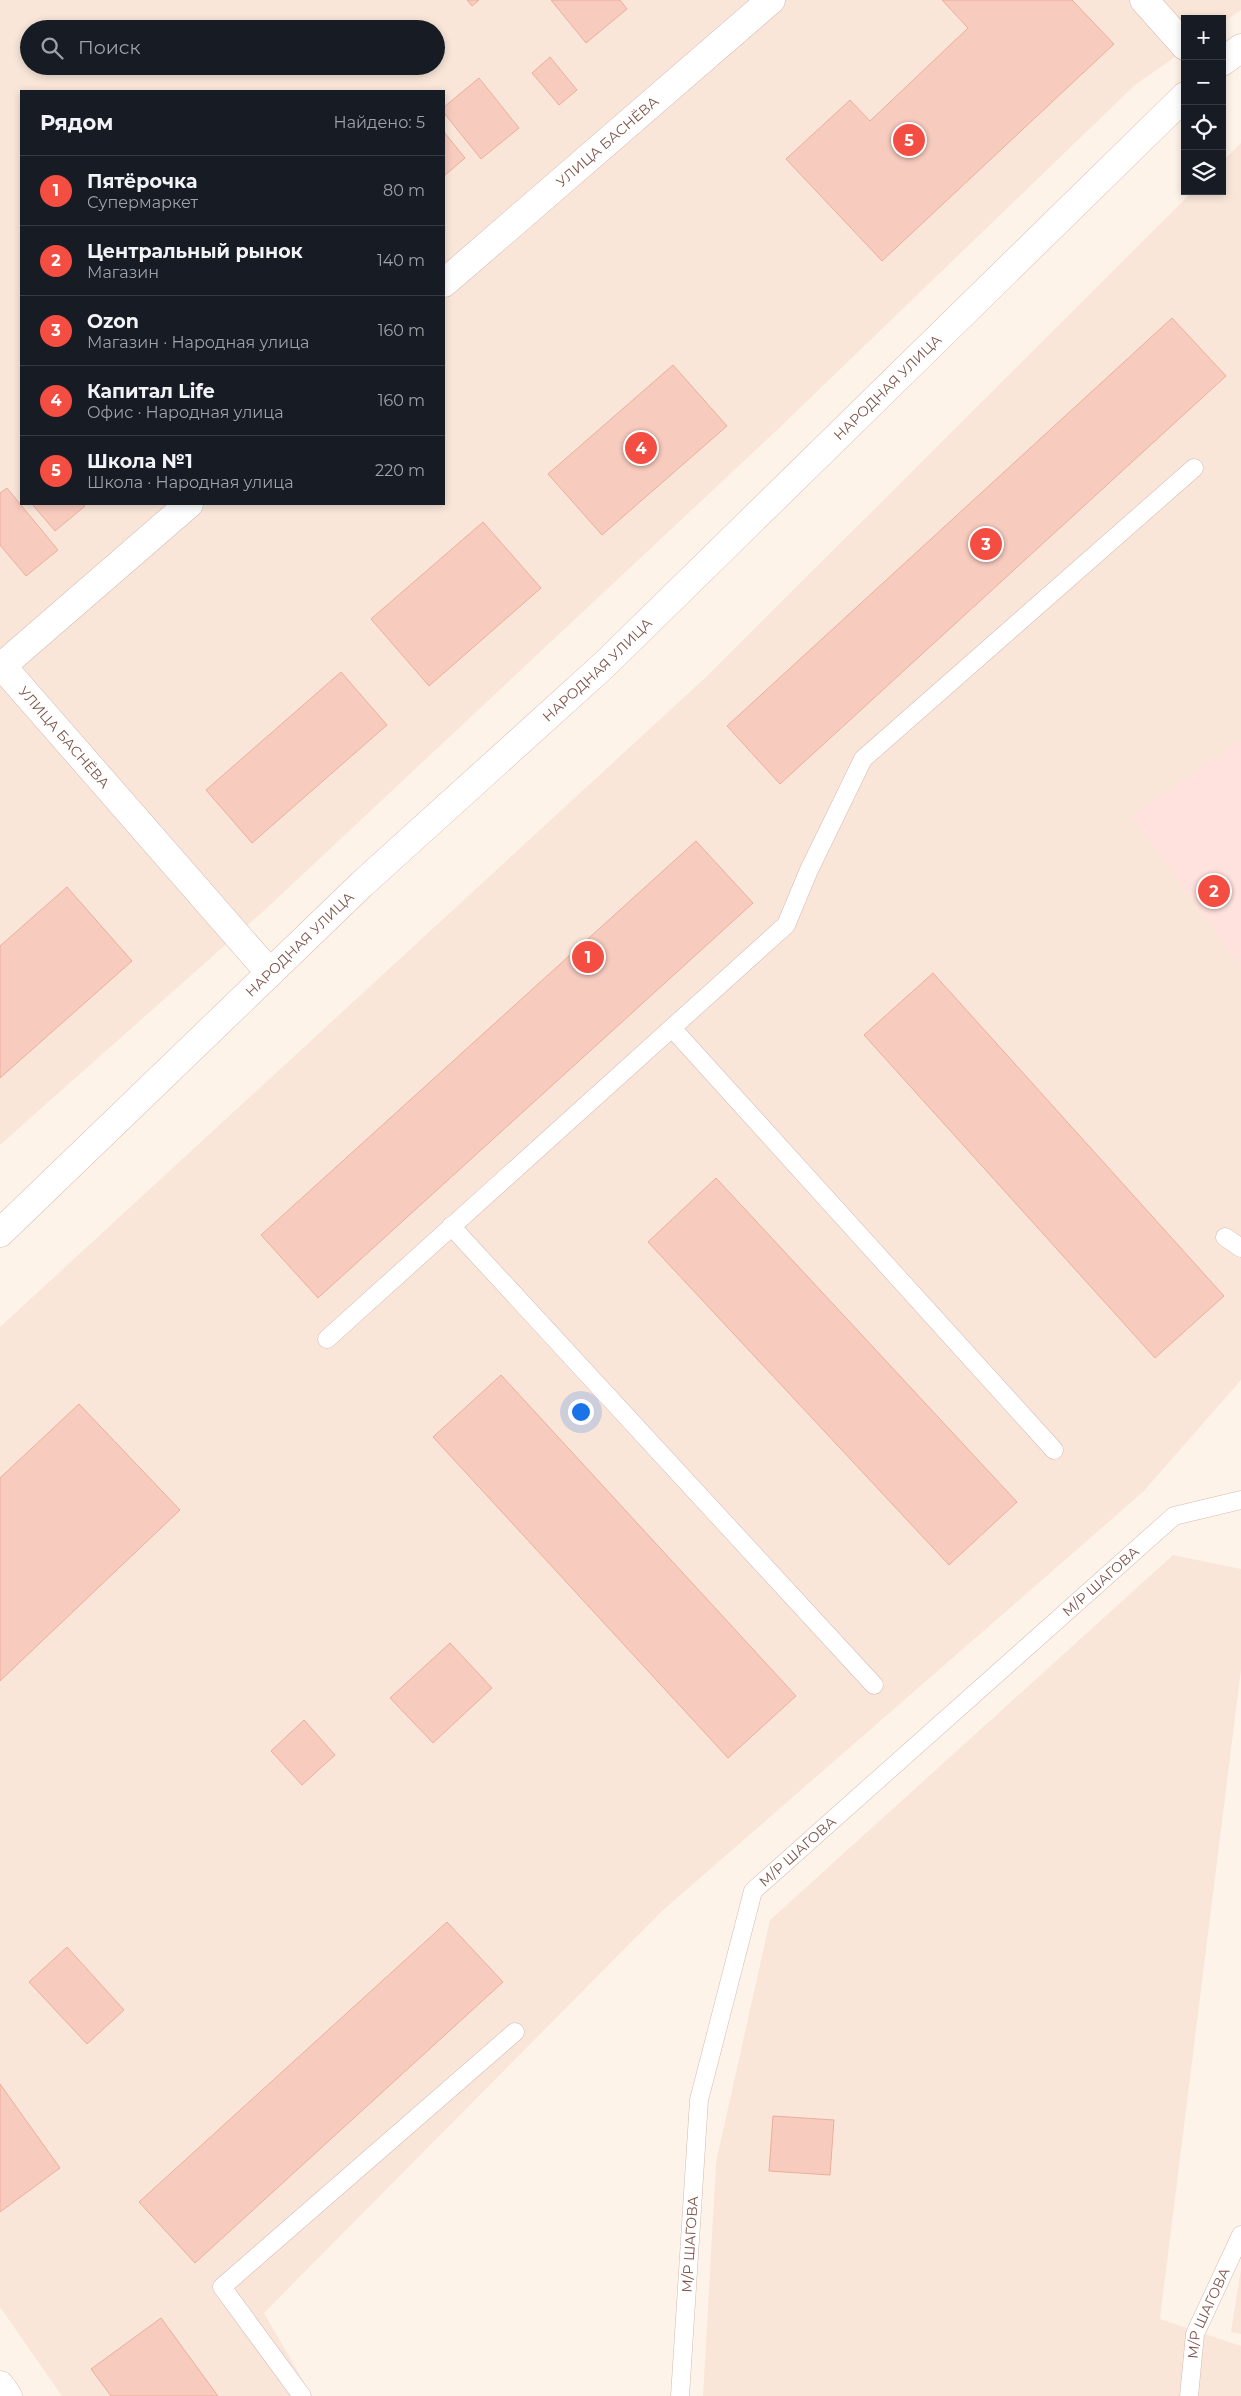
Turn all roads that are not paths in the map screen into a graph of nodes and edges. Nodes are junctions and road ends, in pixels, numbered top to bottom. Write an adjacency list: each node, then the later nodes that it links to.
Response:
1 (771, 0): 7 (street, УЛИЦА БАСНЁВА)
2 (1144, 0): 3 (street)
3 (1181, 42)
4 (1241, 48): 5 (street)
5 (1225, 60)
6 (1181, 100): 10 (street, НАРОДНАЯ УЛИЦА)
7 (445, 282)
8 (1194, 468): 11 (lane)
9 (188, 505): 10 (street, УЛИЦА БАСНЁВА)
10 (270, 973): 13 (street, НАРОДНАЯ УЛИЦА)
11 (672, 1028): 12 (lane); 17 (lane)
12 (451, 1226): 16 (lane); 19 (lane)
13 (0, 1232)
14 (1225, 1236): 15 (lane)
15 (1241, 1248)
16 (327, 1338)
17 (1054, 1450)
18 (1241, 1500): 25 (lane, М/Р ШАГОВА)
19 (874, 1685)
20 (516, 2032): 24 (lane)
21 (1241, 2235): 26 (lane, М/Р ШАГОВА)
22 (0, 2385): 23 (street)
23 (8, 2396)
24 (302, 2396)
25 (680, 2396)
26 (1189, 2396)

